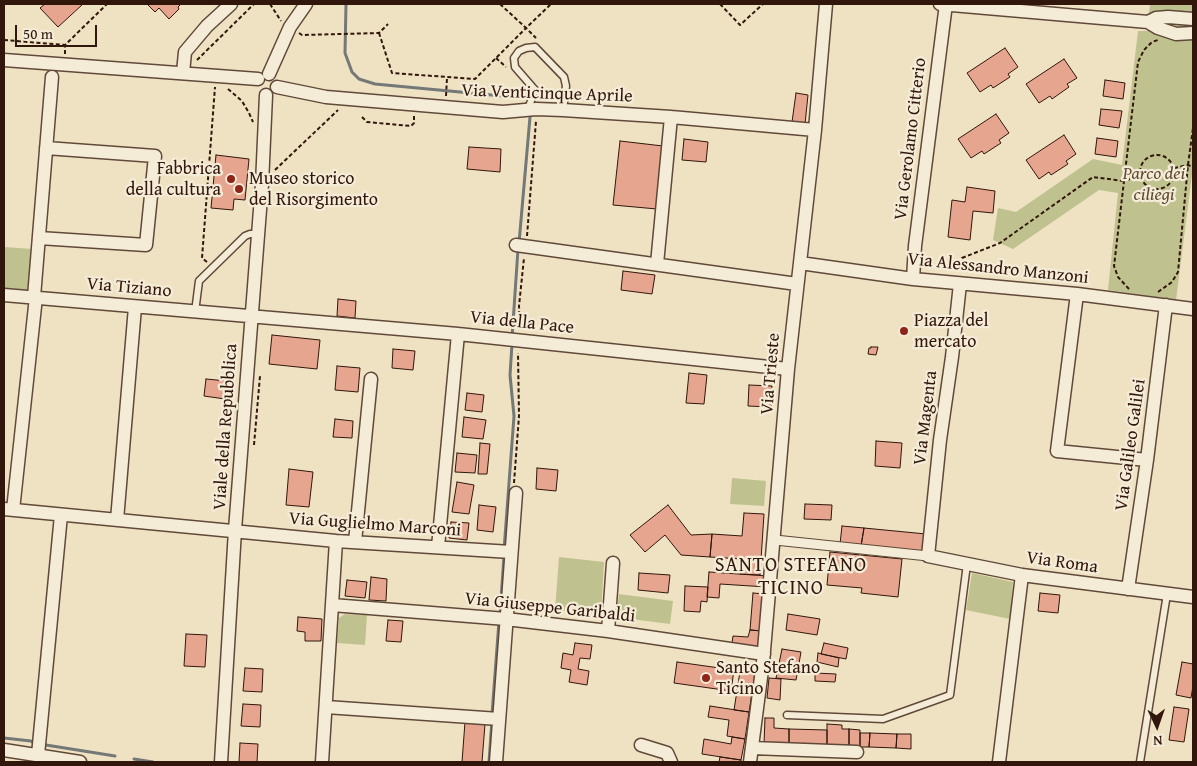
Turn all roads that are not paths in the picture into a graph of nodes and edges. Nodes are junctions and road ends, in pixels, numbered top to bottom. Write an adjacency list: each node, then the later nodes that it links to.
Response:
1 (231, 4): 11 (street)
2 (306, 4): 13 (street)
3 (826, 4): 19 (street, Via Trieste)
4 (940, 4): 5 (street)
5 (946, 4): 7 (street); 26 (street, Via Gerolamo Citterio)
6 (1193, 19): 7 (street)
7 (1148, 22): 8 (street)
8 (1193, 34)
9 (4, 60): 10 (street)
10 (59, 64): 11 (street); 12 (lane)
11 (183, 67): 13 (street)
12 (52, 77): 20 (street)
13 (263, 77): 14 (street); 15 (street)
14 (277, 87): 15 (street); 16 (street, Via Venticinque Aprile)
15 (266, 95): 21 (street, Viale della Repubblica)
16 (532, 109): 17 (street, Via Venticinque Aprile); 17 (lane)
17 (563, 110): 18 (street, Via Venticinque Aprile)
18 (671, 117): 19 (street, Via Venticinque Aprile); 25 (street)
19 (815, 130): 24 (street, Via Trieste)
20 (46, 148): 22 (street); 22 (street)
21 (258, 234): 35 (lane); 36 (street, Viale della Repubblica)
22 (39, 238): 31 (street)
23 (522, 246): 25 (street)
24 (800, 263): 26 (street, Via Alessandro Manzoni); 27 (street, Via Trieste)
25 (656, 264): 27 (street)
26 (913, 279): 28 (street, Via Alessandro Manzoni)
27 (797, 284): 38 (street, Via Trieste)
28 (960, 284): 30 (street, Via Alessandro Manzoni); 51 (street, Via Magenta)
29 (4, 294): 31 (street, Via Tiziano)
30 (1077, 294): 32 (street, Via Alessandro Manzoni); 40 (street)
31 (35, 297): 33 (street, Via Tiziano); 42 (street)
32 (1166, 305): 34 (street, Via Alessandro Manzoni); 40 (street, Via Galileo Galilei)
33 (136, 307): 35 (street, Via Tiziano); 44 (street)
34 (1193, 308)
35 (195, 312): 36 (street, Via Tiziano)
36 (252, 317): 37 (street, Via della Pace); 45 (street, Viale della Repubblica)
37 (458, 334): 38 (street, Via della Pace); 49 (street)
38 (788, 369): 46 (street, Via Trieste)
39 (371, 379): 48 (street)
40 (1147, 460): 55 (street, Via Galileo Galilei)
41 (516, 493): 50 (street)
42 (8, 510): 43 (street, Via Guglielmo Marconi)
43 (61, 515): 44 (street, Via Guglielmo Marconi); 69 (street)
44 (116, 520): 45 (street, Via Guglielmo Marconi)
45 (235, 530): 47 (street, Via Guglielmo Marconi); 71 (street, Viale della Repubblica)
46 (775, 540): 51 (street); 61 (street, Via Trieste)
47 (336, 541): 48 (street, Via Guglielmo Marconi); 58 (street)
48 (355, 542): 49 (street, Via Guglielmo Marconi)
49 (438, 547): 50 (street, Via Guglielmo Marconi)
50 (507, 552): 59 (street)
51 (928, 556): 53 (street, Via Roma)
52 (613, 562): 60 (street)
53 (967, 564): 54 (street, Via Roma); 63 (lane)
54 (1022, 575): 55 (street, Via Roma); 76 (street)
55 (1128, 589): 56 (street, Via Roma)
56 (1167, 594): 57 (street, Via Roma); 77 (lane)
57 (1193, 597)
58 (332, 605): 59 (street, Via Giuseppe Garibaldi); 62 (street)
59 (502, 619): 60 (street, Via Giuseppe Garibaldi); 64 (street)
60 (608, 631): 61 (street, Via Giuseppe Garibaldi)
61 (764, 654): 66 (street, Via Trieste)
62 (326, 706): 64 (street); 72 (street)
63 (787, 715)
64 (494, 719): 73 (street)
65 (641, 745): 74 (street)
66 (752, 748): 67 (street); 75 (street, Via Trieste)
67 (857, 752)
68 (9, 754): 69 (street)
69 (38, 755): 70 (street)
70 (80, 762)
71 (221, 762)
72 (322, 762)
73 (496, 762)
74 (671, 762)
75 (750, 762)
76 (998, 762)
77 (1140, 762)

